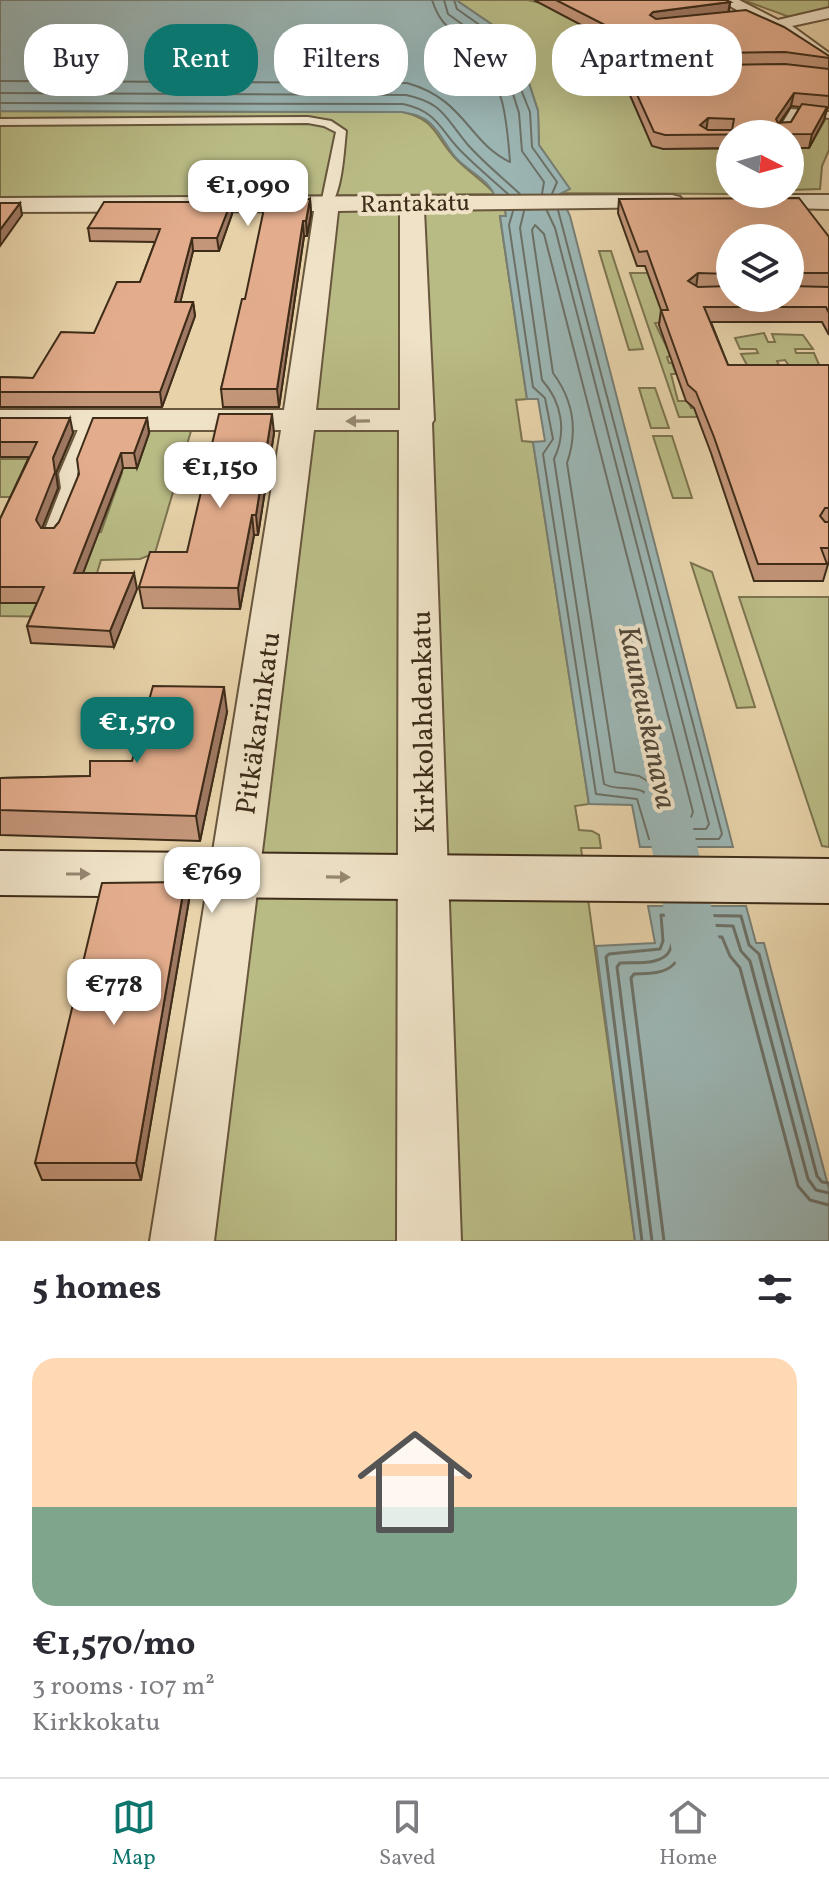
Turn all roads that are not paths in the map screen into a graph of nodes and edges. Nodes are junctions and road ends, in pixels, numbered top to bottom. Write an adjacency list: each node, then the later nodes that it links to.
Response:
1 (727, 0): 3 (street)
2 (829, 13): 3 (street)
3 (777, 25): 4 (street)
4 (829, 61)
5 (829, 115): 6 (lane)
6 (790, 120)
7 (0, 122): 10 (lane)
8 (412, 202): 9 (street, Rantakatu); 10 (street, Rantakatu); 16 (street, Kirkkolahdenkatu)
9 (696, 202)
10 (327, 204): 11 (street, Rantakatu); 17 (street, Pitkäkarinkatu)
11 (0, 205)
12 (796, 208): 13 (street)
13 (819, 210)
14 (0, 420): 15 (street)
15 (90, 420): 17 (street); 18 (lane)
16 (418, 420): 17 (street, one-way to 17); 21 (street, Kirkkolahdenkatu)
17 (299, 422): 20 (street, Pitkäkarinkatu)
18 (51, 537)
19 (0, 873): 20 (street, one-way to 20)
20 (235, 875): 21 (street, one-way to 21); 23 (street, Pitkäkarinkatu)
21 (425, 878): 22 (street); 24 (street, Kirkkolahdenkatu)
22 (829, 881)
23 (182, 1241)
24 (429, 1241)

